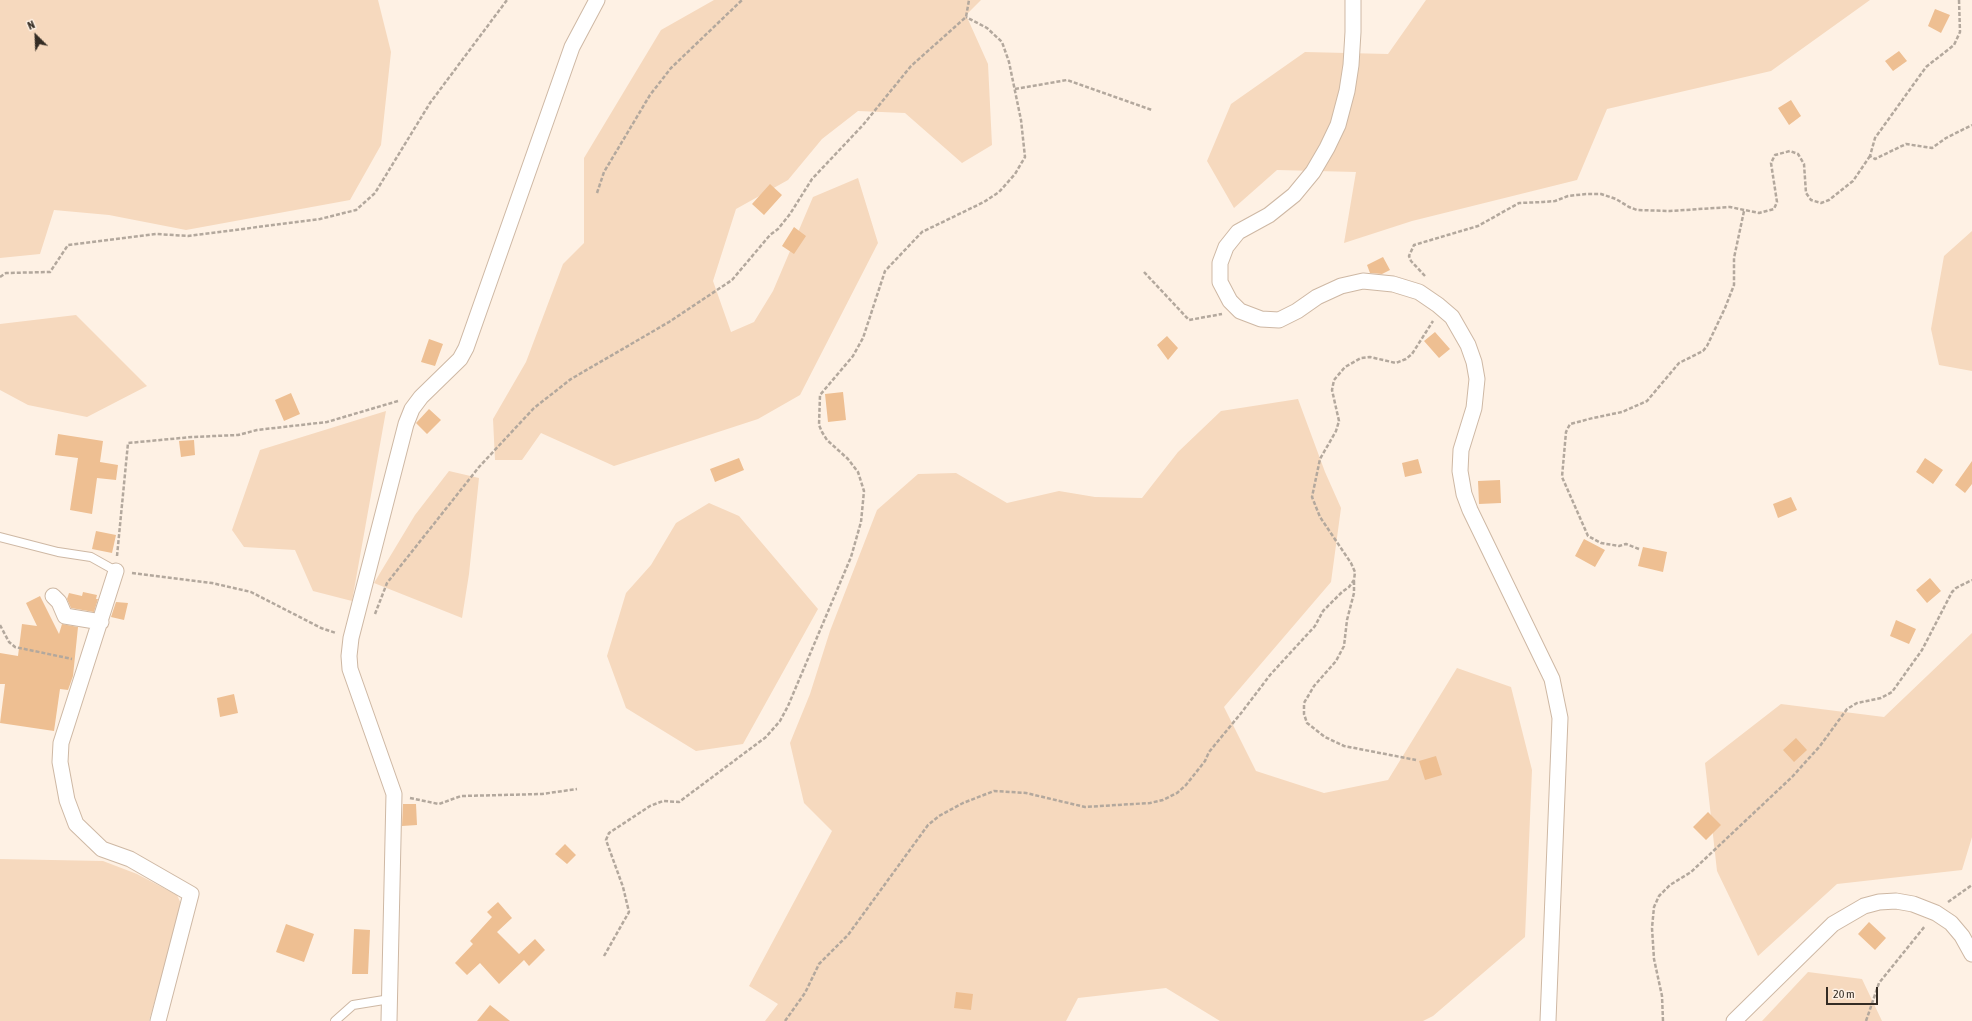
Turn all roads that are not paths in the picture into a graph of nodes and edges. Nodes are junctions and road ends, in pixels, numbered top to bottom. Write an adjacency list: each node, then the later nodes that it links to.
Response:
1 (597, 0): 8 (street)
2 (1353, 0): 12 (street)
3 (0, 537): 4 (lane)
4 (116, 571): 6 (street)
5 (53, 596): 6 (street)
6 (101, 622): 9 (street)
7 (1972, 954): 13 (street)
8 (390, 999): 10 (lane); 11 (street)
9 (158, 1021)
10 (335, 1021)
11 (389, 1021)
12 (1548, 1021)
13 (1734, 1021)

